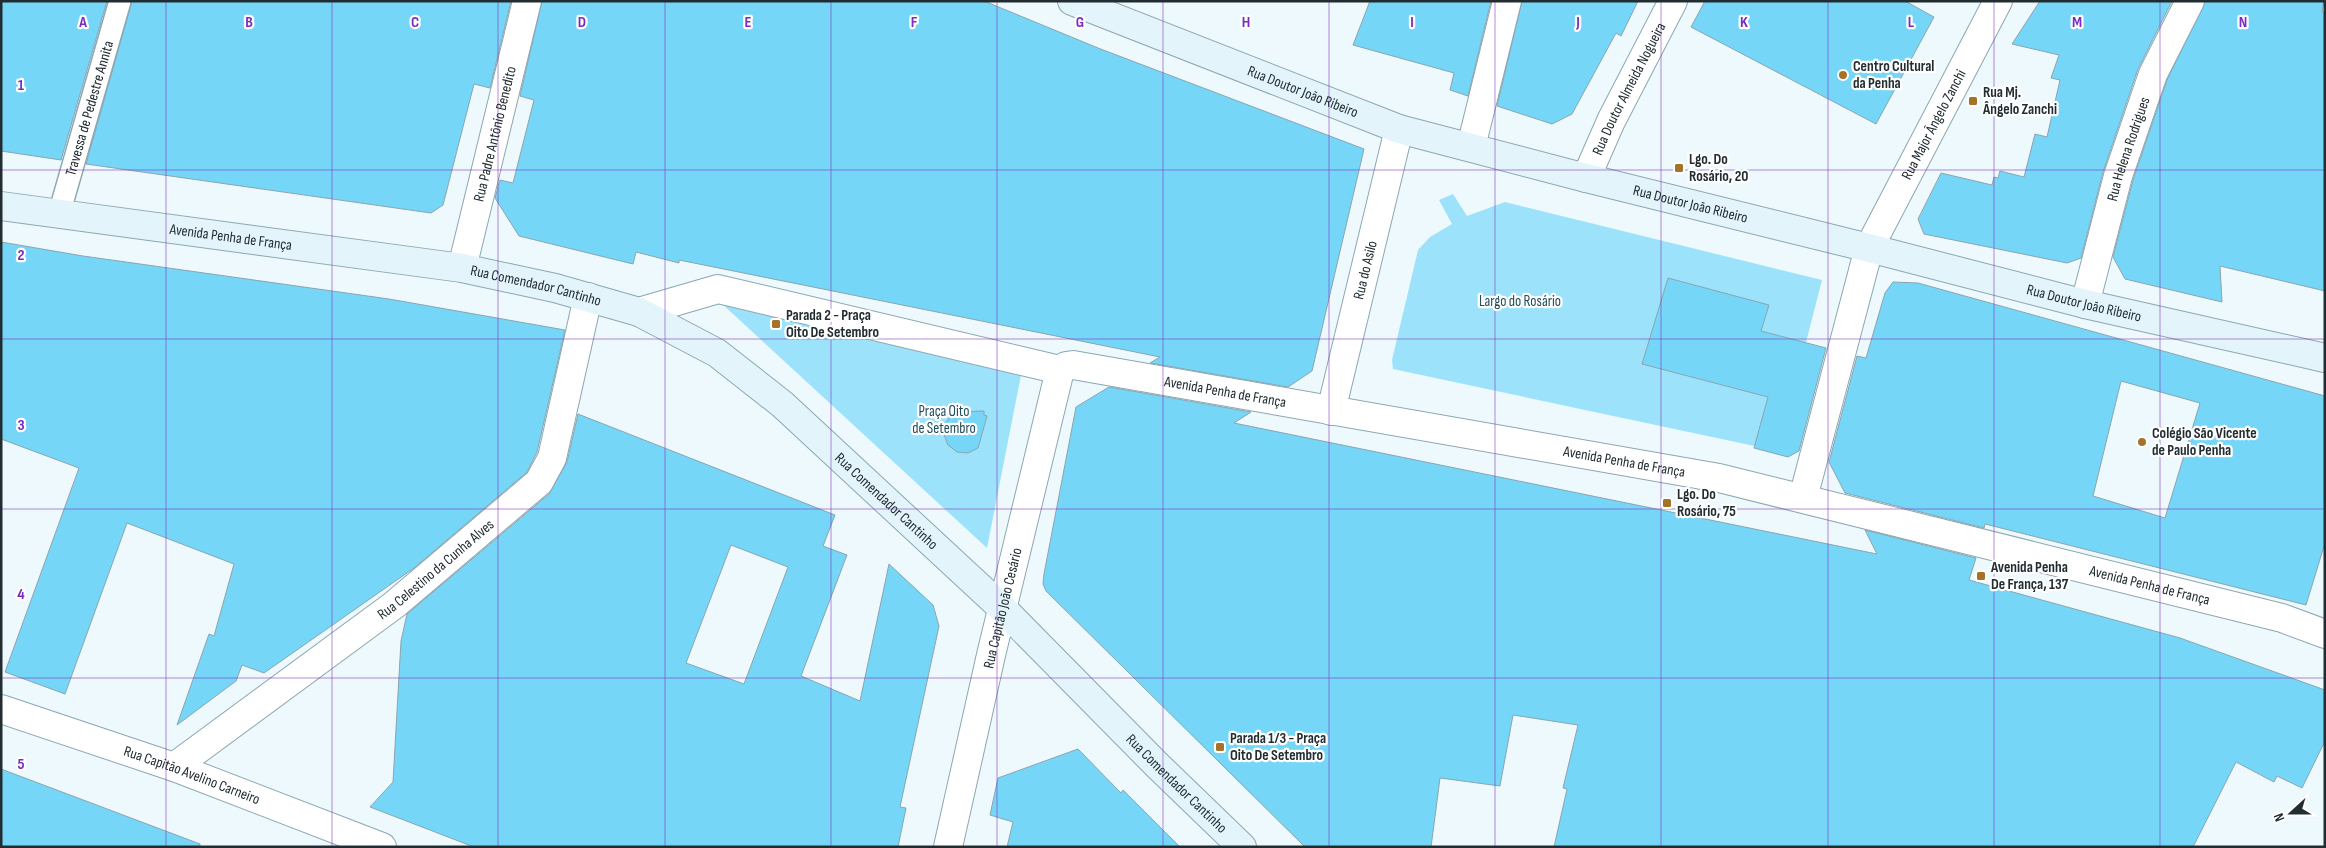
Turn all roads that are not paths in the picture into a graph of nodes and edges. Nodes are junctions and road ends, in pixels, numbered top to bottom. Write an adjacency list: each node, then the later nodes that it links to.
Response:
1 (120, 1): 12 (lane, Travessa de Pedestre Annita)
2 (527, 1): 14 (street, Rua Padre Antônio Benedito)
3 (1072, 1): 8 (main road, Rua Doutor João Ribeiro)
4 (1507, 1): 9 (street)
5 (1673, 1): 10 (street, Rua Doutor Almeida Nogueira)
6 (1998, 1): 13 (street, Rua Major Ângelo Zanchi)
7 (2190, 1): 16 (street, Rua Helena Rodrigues)
8 (1399, 129): 9 (main road, Rua Doutor João Ribeiro); 20 (street, Rua do Asilo)
9 (1471, 147): 10 (main road, Rua Doutor João Ribeiro)
10 (1586, 178): 13 (main road, Rua Doutor João Ribeiro)
11 (1, 206): 12 (main road, Avenida Penha de França)
12 (59, 214): 14 (main road, Avenida Penha de França)
13 (1869, 248): 16 (main road, Rua Doutor João Ribeiro); 21 (street)
14 (462, 268): 15 (main road, Rua Comendador Cantinho)
15 (588, 297): 17 (main road, Rua Comendador Cantinho); 25 (street, Rua Celestino da Cunha Alves)
16 (2085, 304): 18 (main road, Rua Doutor João Ribeiro)
17 (639, 312): 19 (street); 22 (main road, Rua Comendador Cantinho)
18 (2325, 358)
19 (1060, 370): 20 (street, Avenida Penha de França); 22 (street, Rua Capitão João Cesário)
20 (1331, 411): 21 (street, Avenida Penha de França)
21 (1803, 498): 23 (street, Avenida Penha de França)
22 (1002, 608): 27 (street, Rua Capitão João Cesário); 28 (main road, Rua Comendador Cantinho)
23 (2325, 634)
24 (1, 709): 25 (street, Rua Capitão Avelino Carneiro)
25 (174, 767): 26 (street, Rua Capitão Avelino Carneiro)
26 (382, 847)
27 (948, 847)
28 (1242, 847)

